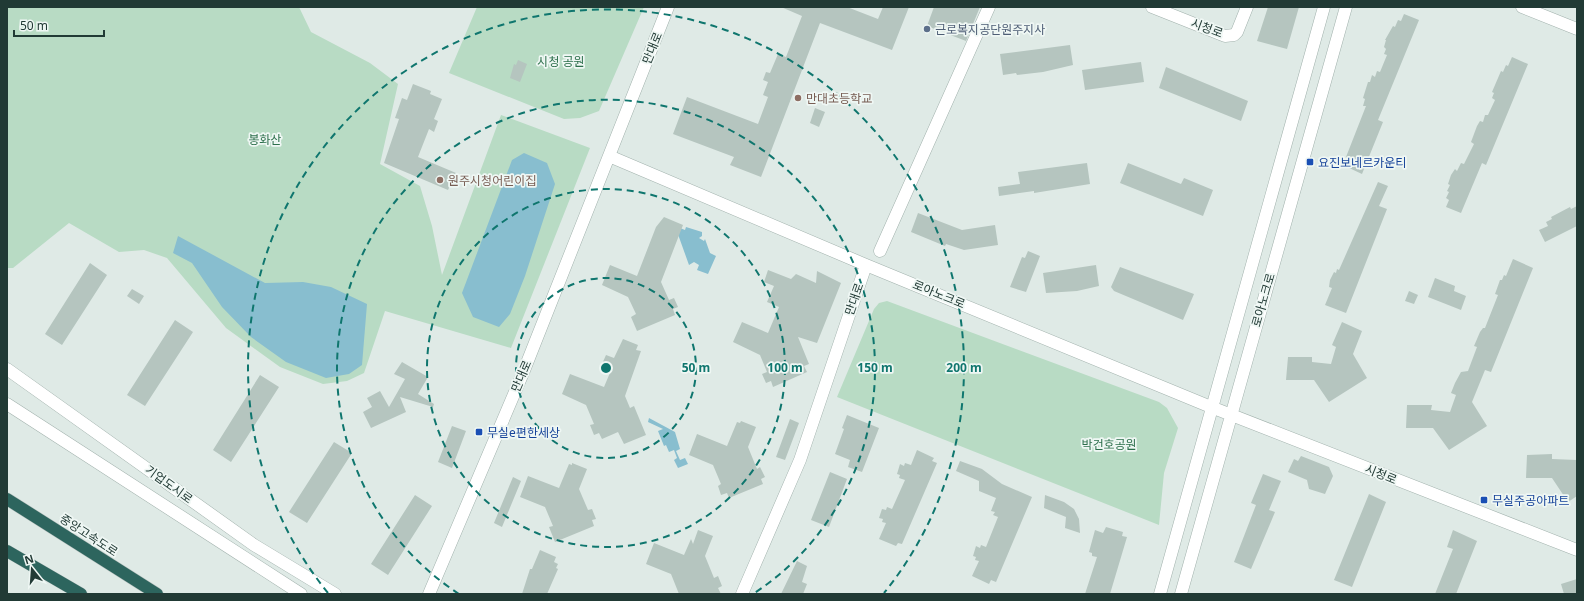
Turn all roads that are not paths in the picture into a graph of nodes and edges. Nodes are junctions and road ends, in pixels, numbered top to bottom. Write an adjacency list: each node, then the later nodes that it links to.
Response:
1 (668, 7): 13 (street, 만대로)
2 (989, 7): 14 (street)
3 (1152, 7): 4 (street, 시청로)
4 (1247, 7)
5 (1320, 7): 10 (street)
6 (1324, 7): 10 (street, 로아노크로)
7 (1346, 7): 11 (street, 로아노크로)
8 (1354, 7): 11 (street)
9 (1522, 7): 12 (street)
10 (1320, 21): 18 (street, 로아노크로)
11 (1340, 25): 19 (street, 로아노크로)
12 (1577, 29)
13 (609, 156): 15 (street); 29 (street, 만대로)
14 (880, 251)
15 (866, 265): 18 (street, 로아노크로); 30 (street, 만대로)
16 (7, 368): 28 (street, 기업도시로)
17 (7, 404): 27 (street, 기업도시로)
18 (1211, 407): 19 (street, 시청로); 31 (street, 로아노크로)
19 (1231, 415): 21 (street, 시청로); 32 (street, 로아노크로)
20 (7, 498): 26 (highway, 중앙고속도로)
21 (1552, 540): 22 (street); 24 (street)
22 (1577, 545)
23 (7, 550): 25 (highway)
24 (1577, 550)
25 (81, 594)
26 (157, 594)
27 (301, 594)
28 (335, 594)
29 (428, 594)
30 (742, 594)
31 (1160, 594)
32 (1181, 594)

